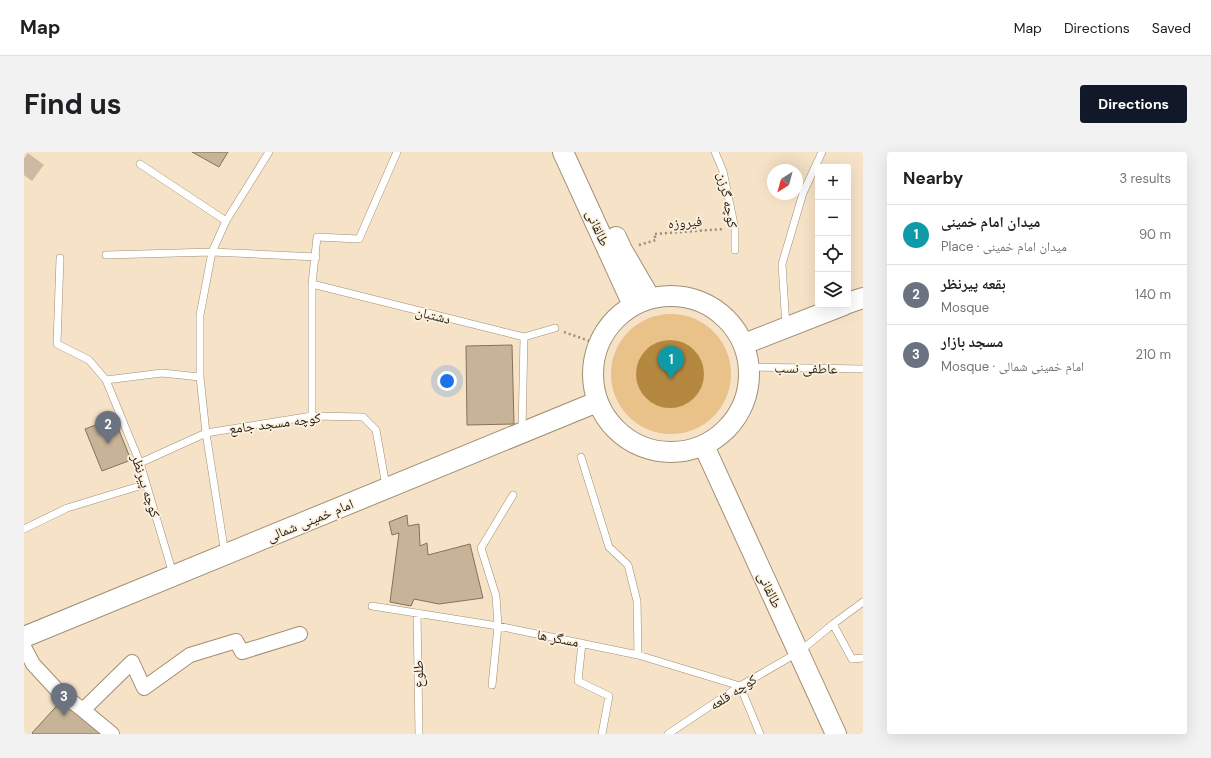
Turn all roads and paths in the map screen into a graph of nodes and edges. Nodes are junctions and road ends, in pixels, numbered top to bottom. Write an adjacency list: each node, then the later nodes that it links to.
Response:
1 (269, 152): 8 (lane)
2 (397, 152): 14 (lane)
3 (564, 152): 18 (main road, طالقانی)
4 (577, 152): 10 (main road, طالقانی)
5 (715, 152): 9 (lane, کوچه گرزن)
6 (822, 152): 22 (lane)
7 (140, 164): 8 (lane)
8 (226, 221): 12 (lane)
9 (735, 229): 10 (path, فیروزه); 11 (lane, کوچه گرزن)
10 (622, 250): 18 (main road, طالقانی)
11 (735, 250)
12 (212, 252): 13 (lane); 14 (lane); 28 (lane)
13 (106, 255)
14 (316, 257): 16 (lane)
15 (60, 258): 29 (lane, کوچه پیرنظر)
16 (312, 284): 23 (lane, دشتبان); 31 (lane)
17 (863, 298): 19 (main road)
18 (641, 301): 24 (main road); 25 (main road)
19 (851, 303)
20 (836, 308): 22 (main road)
21 (555, 328): 23 (lane); 24 (path)
22 (786, 328): 25 (main road)
23 (524, 337): 33 (lane)
24 (598, 344): 30 (main road)
25 (744, 344): 26 (main road)
26 (750, 367): 27 (lane, عاطفی نسب); 34 (main road)
27 (863, 369)
28 (200, 377): 29 (lane); 32 (lane)
29 (106, 380): 36 (lane, کوچه پیرنظر)
30 (597, 402): 33 (main road, امام خمینی شمالی); 34 (main road)
31 (312, 416): 32 (lane, کوچه مسجد جامع); 38 (lane, کوچه مسجد جامع)
32 (206, 432): 36 (lane, کوچه مسجد جامع); 41 (lane)
33 (522, 433): 38 (main road, امام خمینی شمالی)
34 (704, 446): 52 (main road, طالقانی)
35 (581, 457): 53 (lane)
36 (140, 463): 37 (lane, کوچه پیرنظر)
37 (146, 484): 40 (lane); 42 (lane, کوچه پیرنظر)
38 (386, 488): 41 (main road, امام خمینی شمالی)
39 (513, 495): 47 (lane)
40 (24, 529)
41 (225, 555): 42 (main road, امام خمینی شمالی)
42 (174, 576): 49 (main road, امام خمینی شمالی)
43 (863, 602): 46 (lane, کوچه قلعه)
44 (372, 606): 45 (lane, مسگر ها)
45 (417, 613): 47 (lane, مسگر ها); 59 (lane, طلوع)
46 (833, 624): 52 (lane, کوچه قلعه); 54 (lane)
47 (498, 626): 50 (lane, مسگر ها); 55 (lane)
48 (300, 634): 57 (street)
49 (24, 638)
50 (582, 643): 53 (lane, مسگر ها); 60 (lane)
51 (24, 647): 57 (street)
52 (799, 652): 56 (lane, کوچه قلعه); 63 (main road, طالقانی)
53 (638, 655): 56 (lane, مسگر ها)
54 (863, 658)
55 (492, 686)
56 (740, 686): 61 (lane, کوچه قلعه); 62 (lane)
57 (83, 710): 58 (street)
58 (112, 734)
59 (419, 734)
60 (602, 734)
61 (670, 734)
62 (760, 734)
63 (836, 734)

